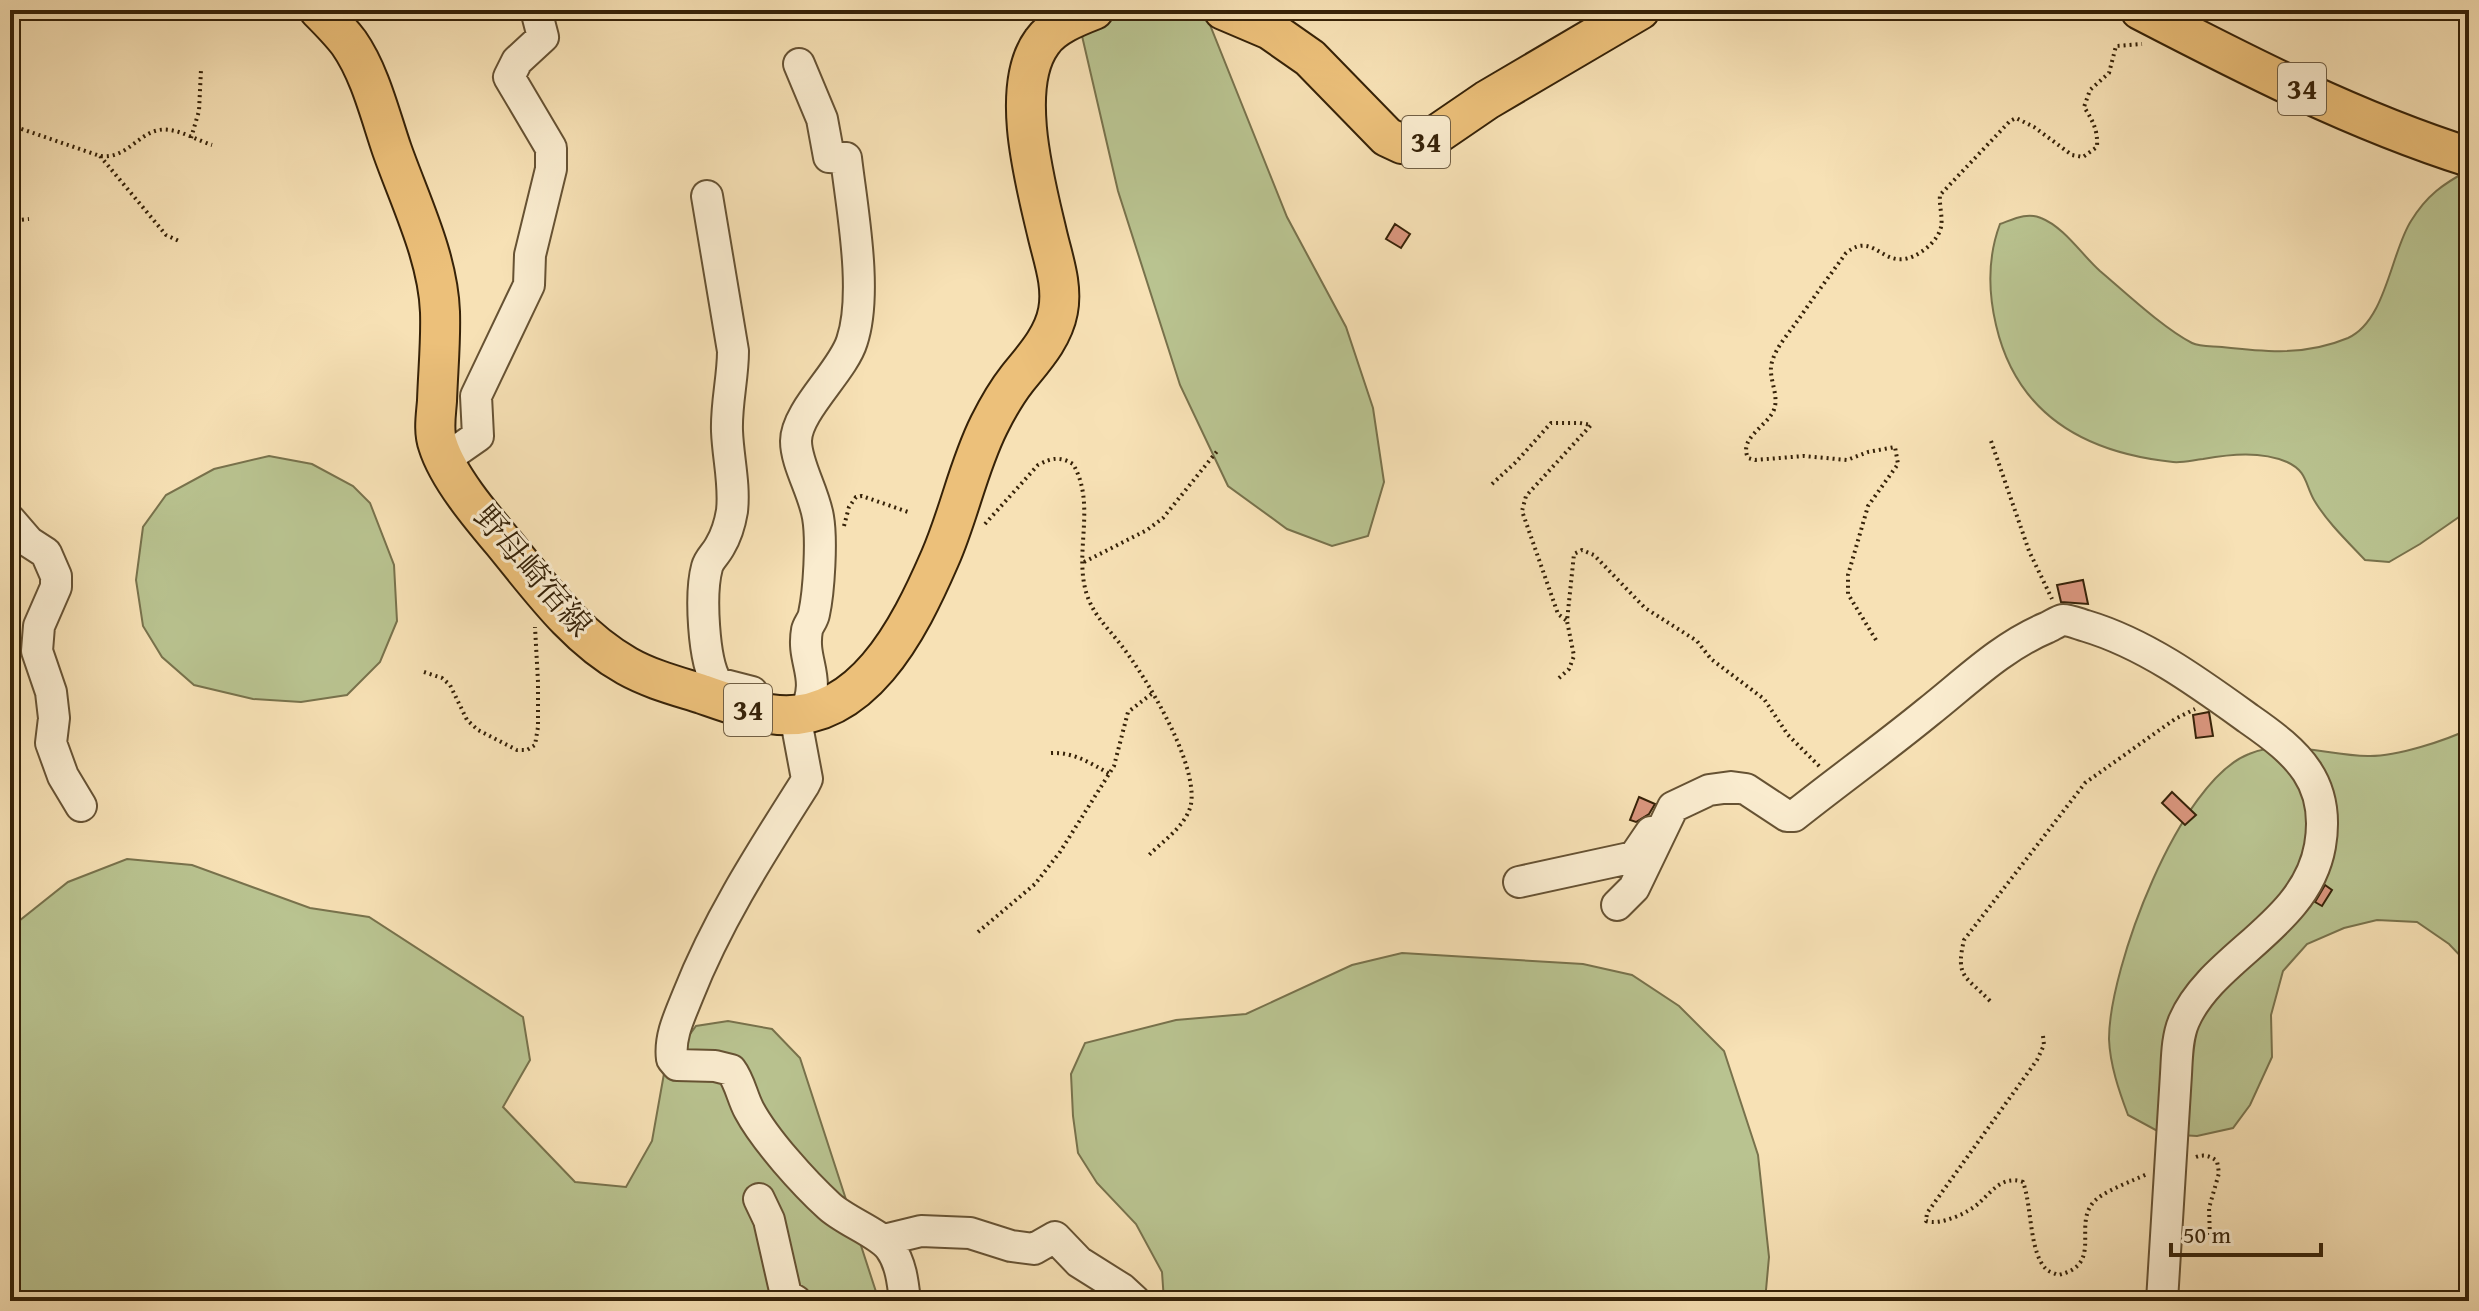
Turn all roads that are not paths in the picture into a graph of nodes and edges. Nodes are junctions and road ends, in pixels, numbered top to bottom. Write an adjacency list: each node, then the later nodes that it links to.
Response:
1 (319, 10): 10 (main road, 野母崎宿線 / 34)
2 (536, 10): 10 (street)
3 (1094, 10): 12 (main road, 34)
4 (1223, 10): 5 (main road, 34)
5 (1640, 10)
6 (2140, 10): 8 (main road, 34)
7 (799, 64): 12 (street)
8 (2469, 157)
9 (707, 196): 12 (street)
10 (445, 459): 12 (main road, 野母崎宿線 / 34)
11 (10, 520): 13 (street)
12 (794, 715): 18 (street)
13 (81, 806)
14 (1673, 807): 15 (street); 16 (street); 22 (street)
15 (1519, 882)
16 (1617, 905)
17 (759, 1199): 19 (street)
18 (884, 1240): 20 (street); 21 (street)
19 (796, 1301)
20 (905, 1301)
21 (1135, 1301)
22 (2162, 1301)

